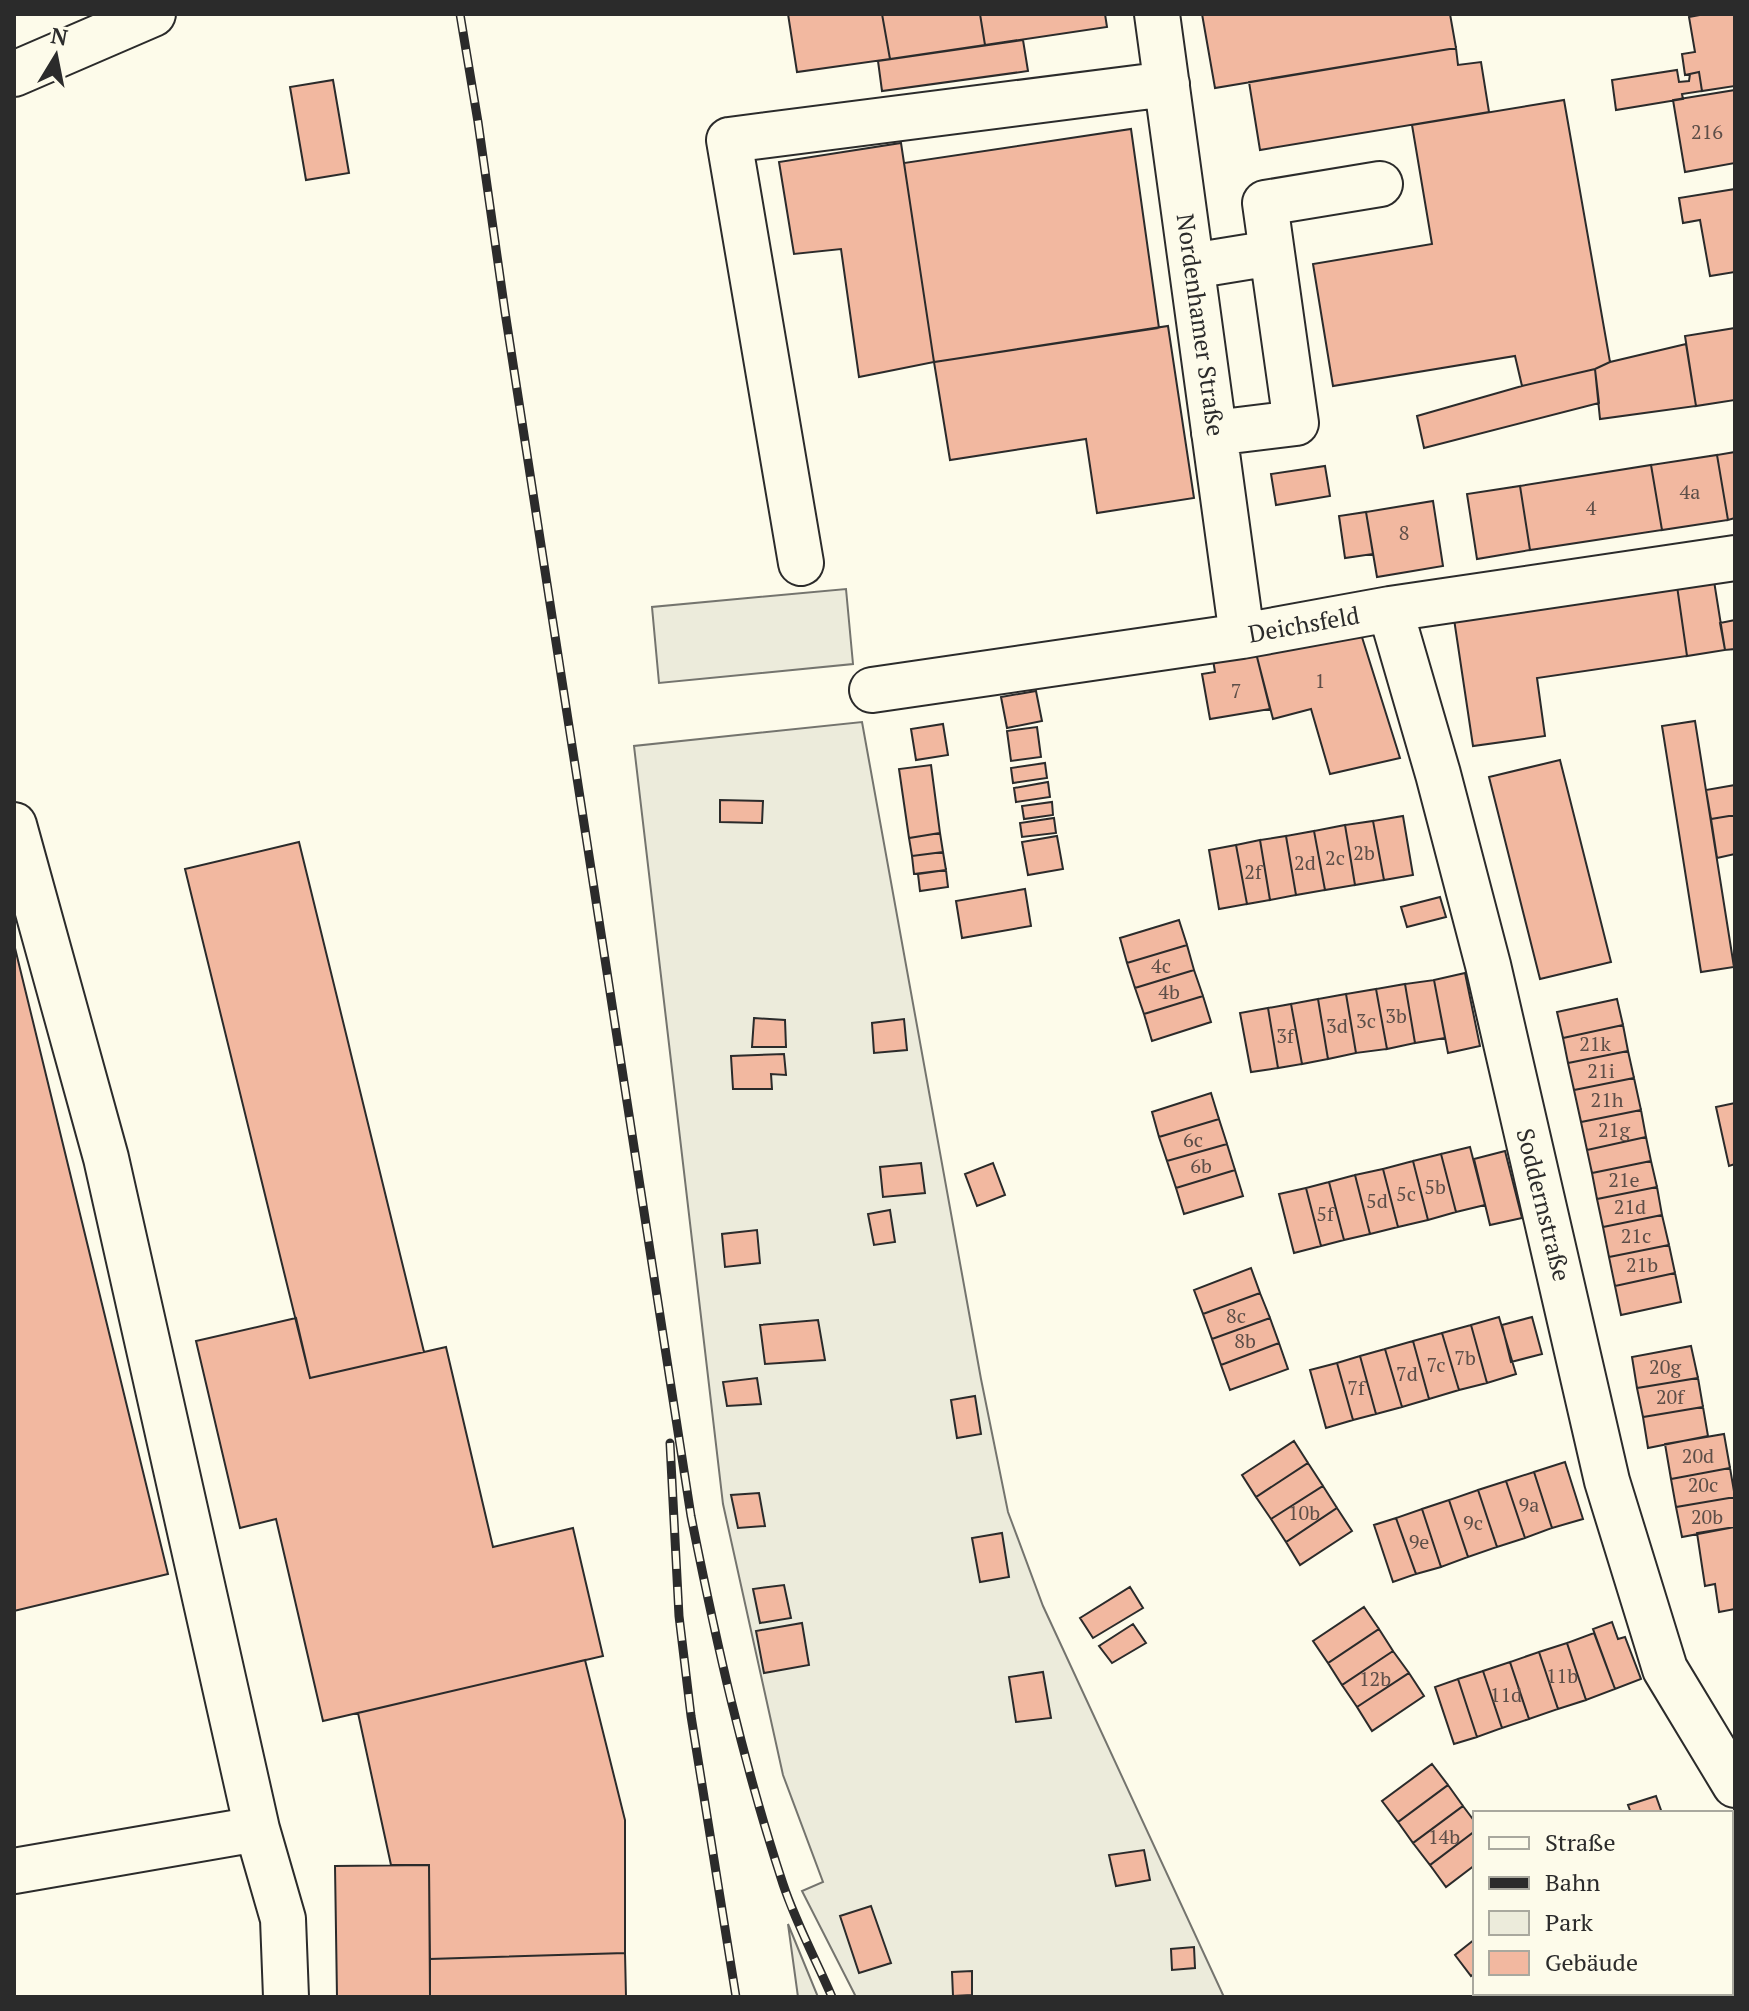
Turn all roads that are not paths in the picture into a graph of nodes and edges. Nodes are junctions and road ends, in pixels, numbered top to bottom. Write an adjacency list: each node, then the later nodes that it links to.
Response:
1 (153, 14): 3 (street)
2 (1157, 14): 4 (street, Nordenhamer Straße)
3 (14, 74)
4 (1167, 84): 7 (street, Nordenhamer Straße); 10 (street)
5 (1380, 184): 6 (street)
6 (1272, 253): 7 (street); 8 (street)
7 (1192, 266): 8 (street, Nordenhamer Straße)
8 (1214, 433): 12 (street, Nordenhamer Straße)
9 (1735, 558): 11 (street, Deichsfeld)
10 (801, 563)
11 (1390, 609): 12 (street, Deichsfeld); 15 (street, Soddernstraße)
12 (1242, 636): 13 (street, Deichsfeld)
13 (872, 690)
14 (14, 825): 16 (street)
15 (1735, 1785)
16 (257, 1829): 17 (street); 18 (street)
17 (14, 1871)
18 (286, 1997)

